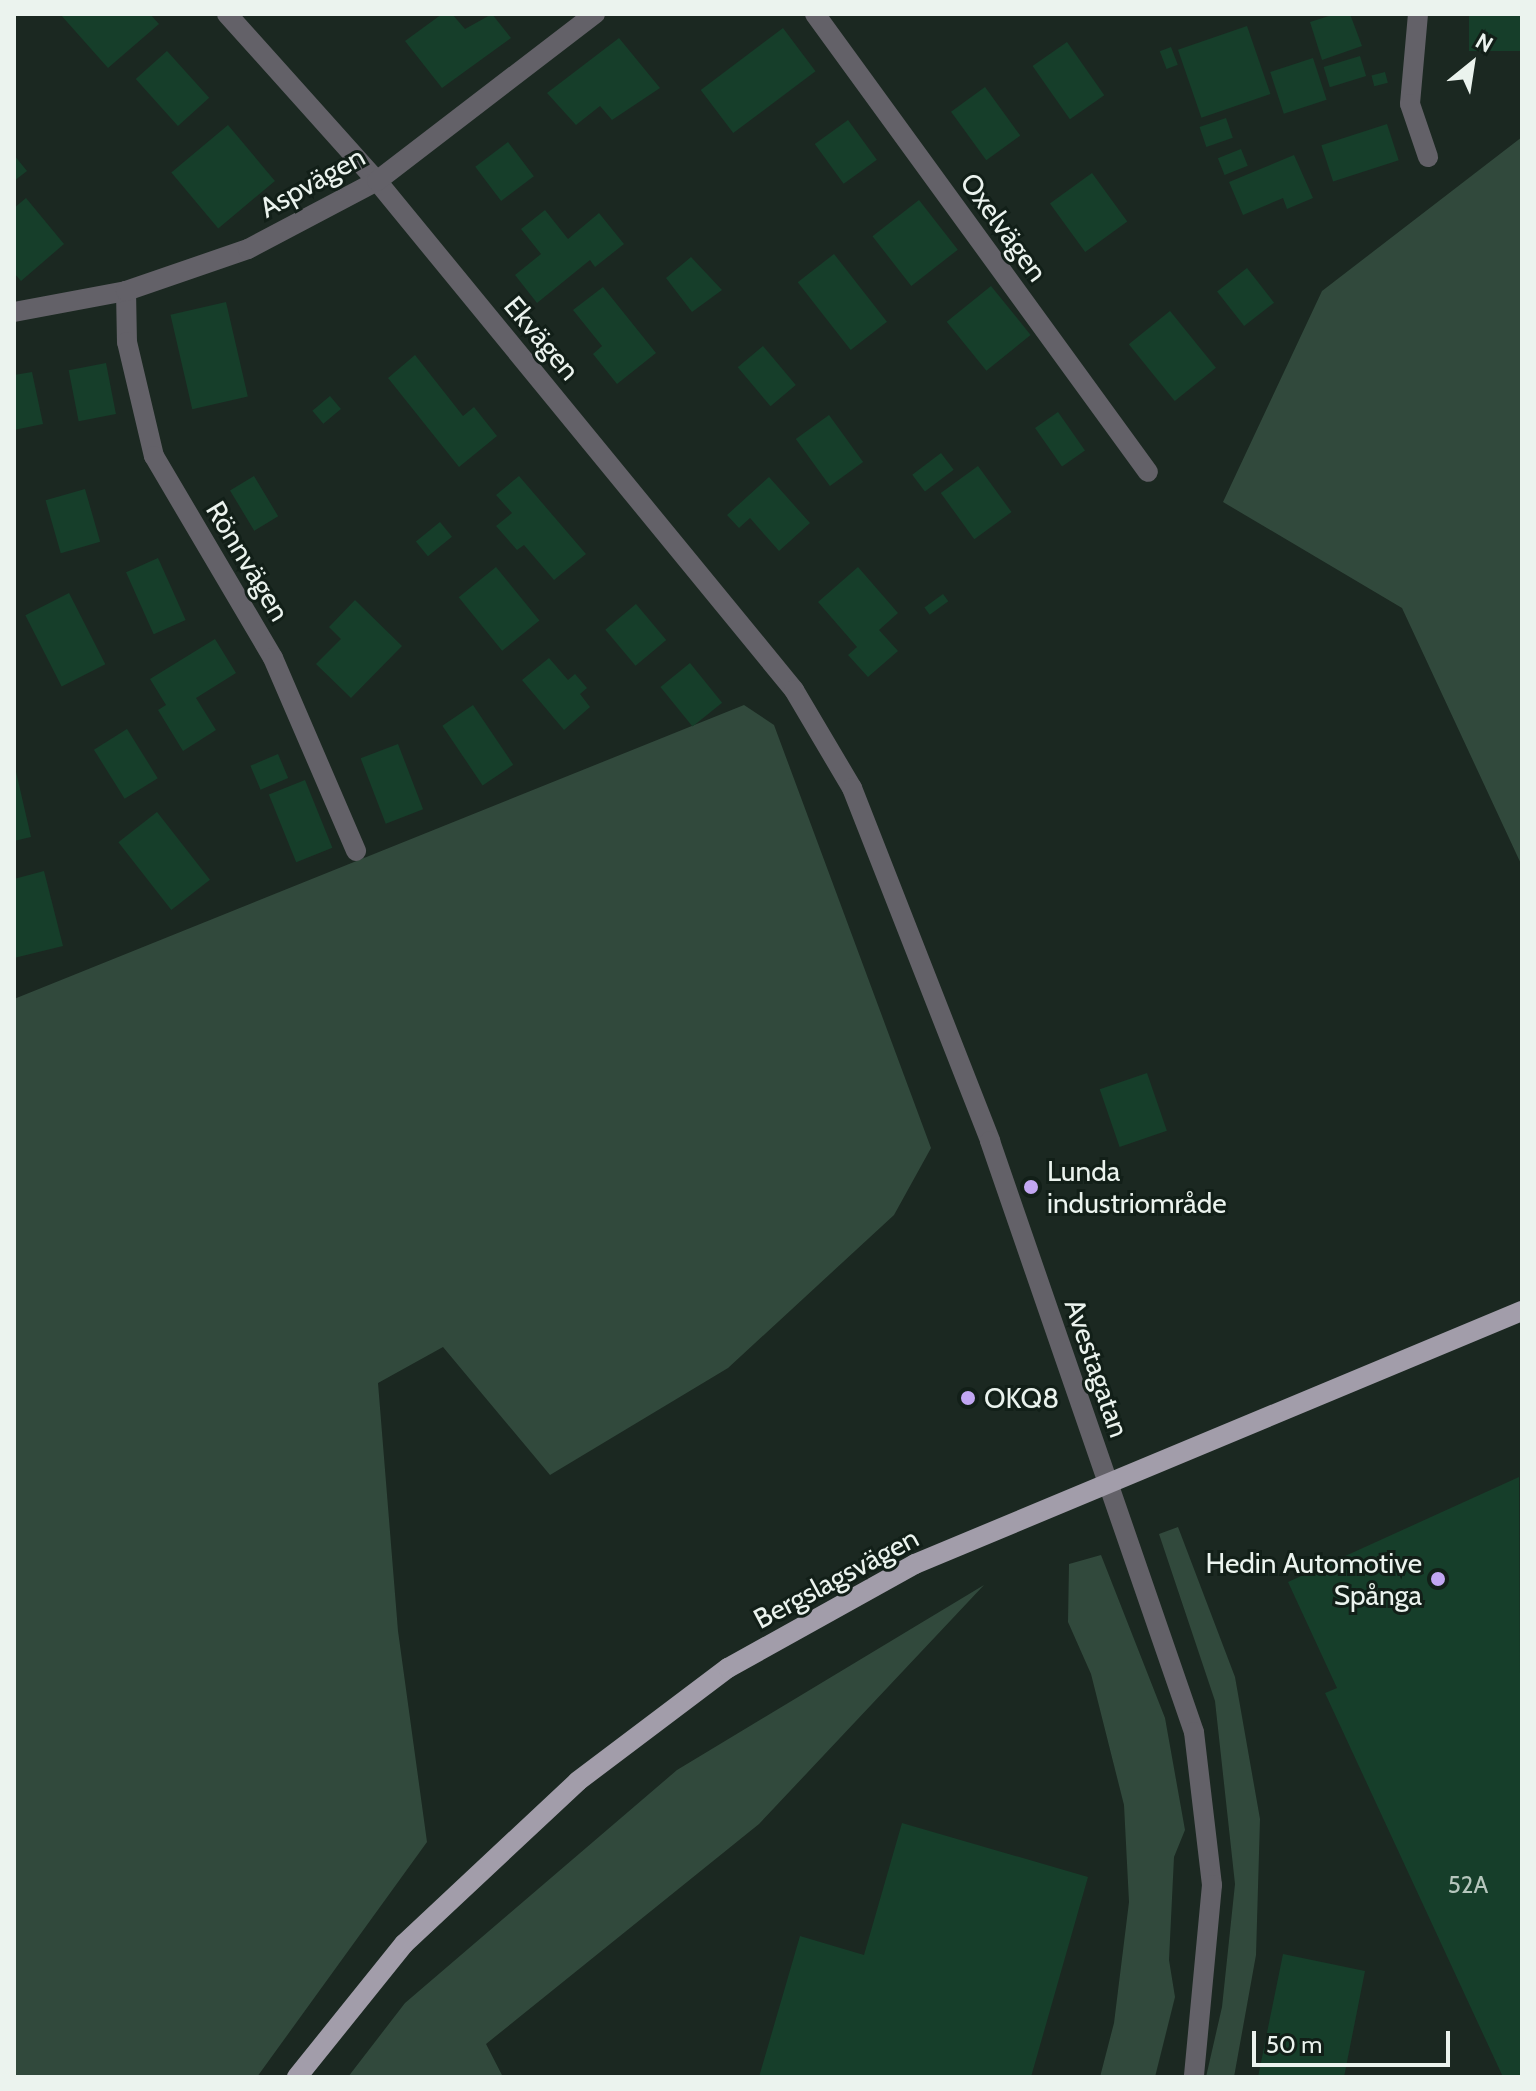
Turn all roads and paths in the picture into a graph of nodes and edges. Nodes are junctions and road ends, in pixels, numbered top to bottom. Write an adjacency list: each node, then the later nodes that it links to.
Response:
1 (227, 14): 6 (street, Ekvägen)
2 (595, 14): 6 (street, Aspvägen)
3 (815, 14): 9 (street, Oxelvägen)
4 (1418, 14): 5 (street)
5 (1428, 157)
6 (377, 181): 7 (street, Aspvägen); 10 (street, Ekvägen)
7 (126, 291): 8 (street, Aspvägen); 11 (street, Rönnvägen)
8 (14, 312)
9 (1148, 472)
10 (805, 706): 13 (street, Avestagatan)
11 (356, 851)
12 (1522, 1311): 13 (main road, Bergslagsvägen)
13 (1106, 1482): 14 (main road, Bergslagsvägen); 15 (street, Avestagatan)
14 (297, 2077)
15 (1194, 2077)

